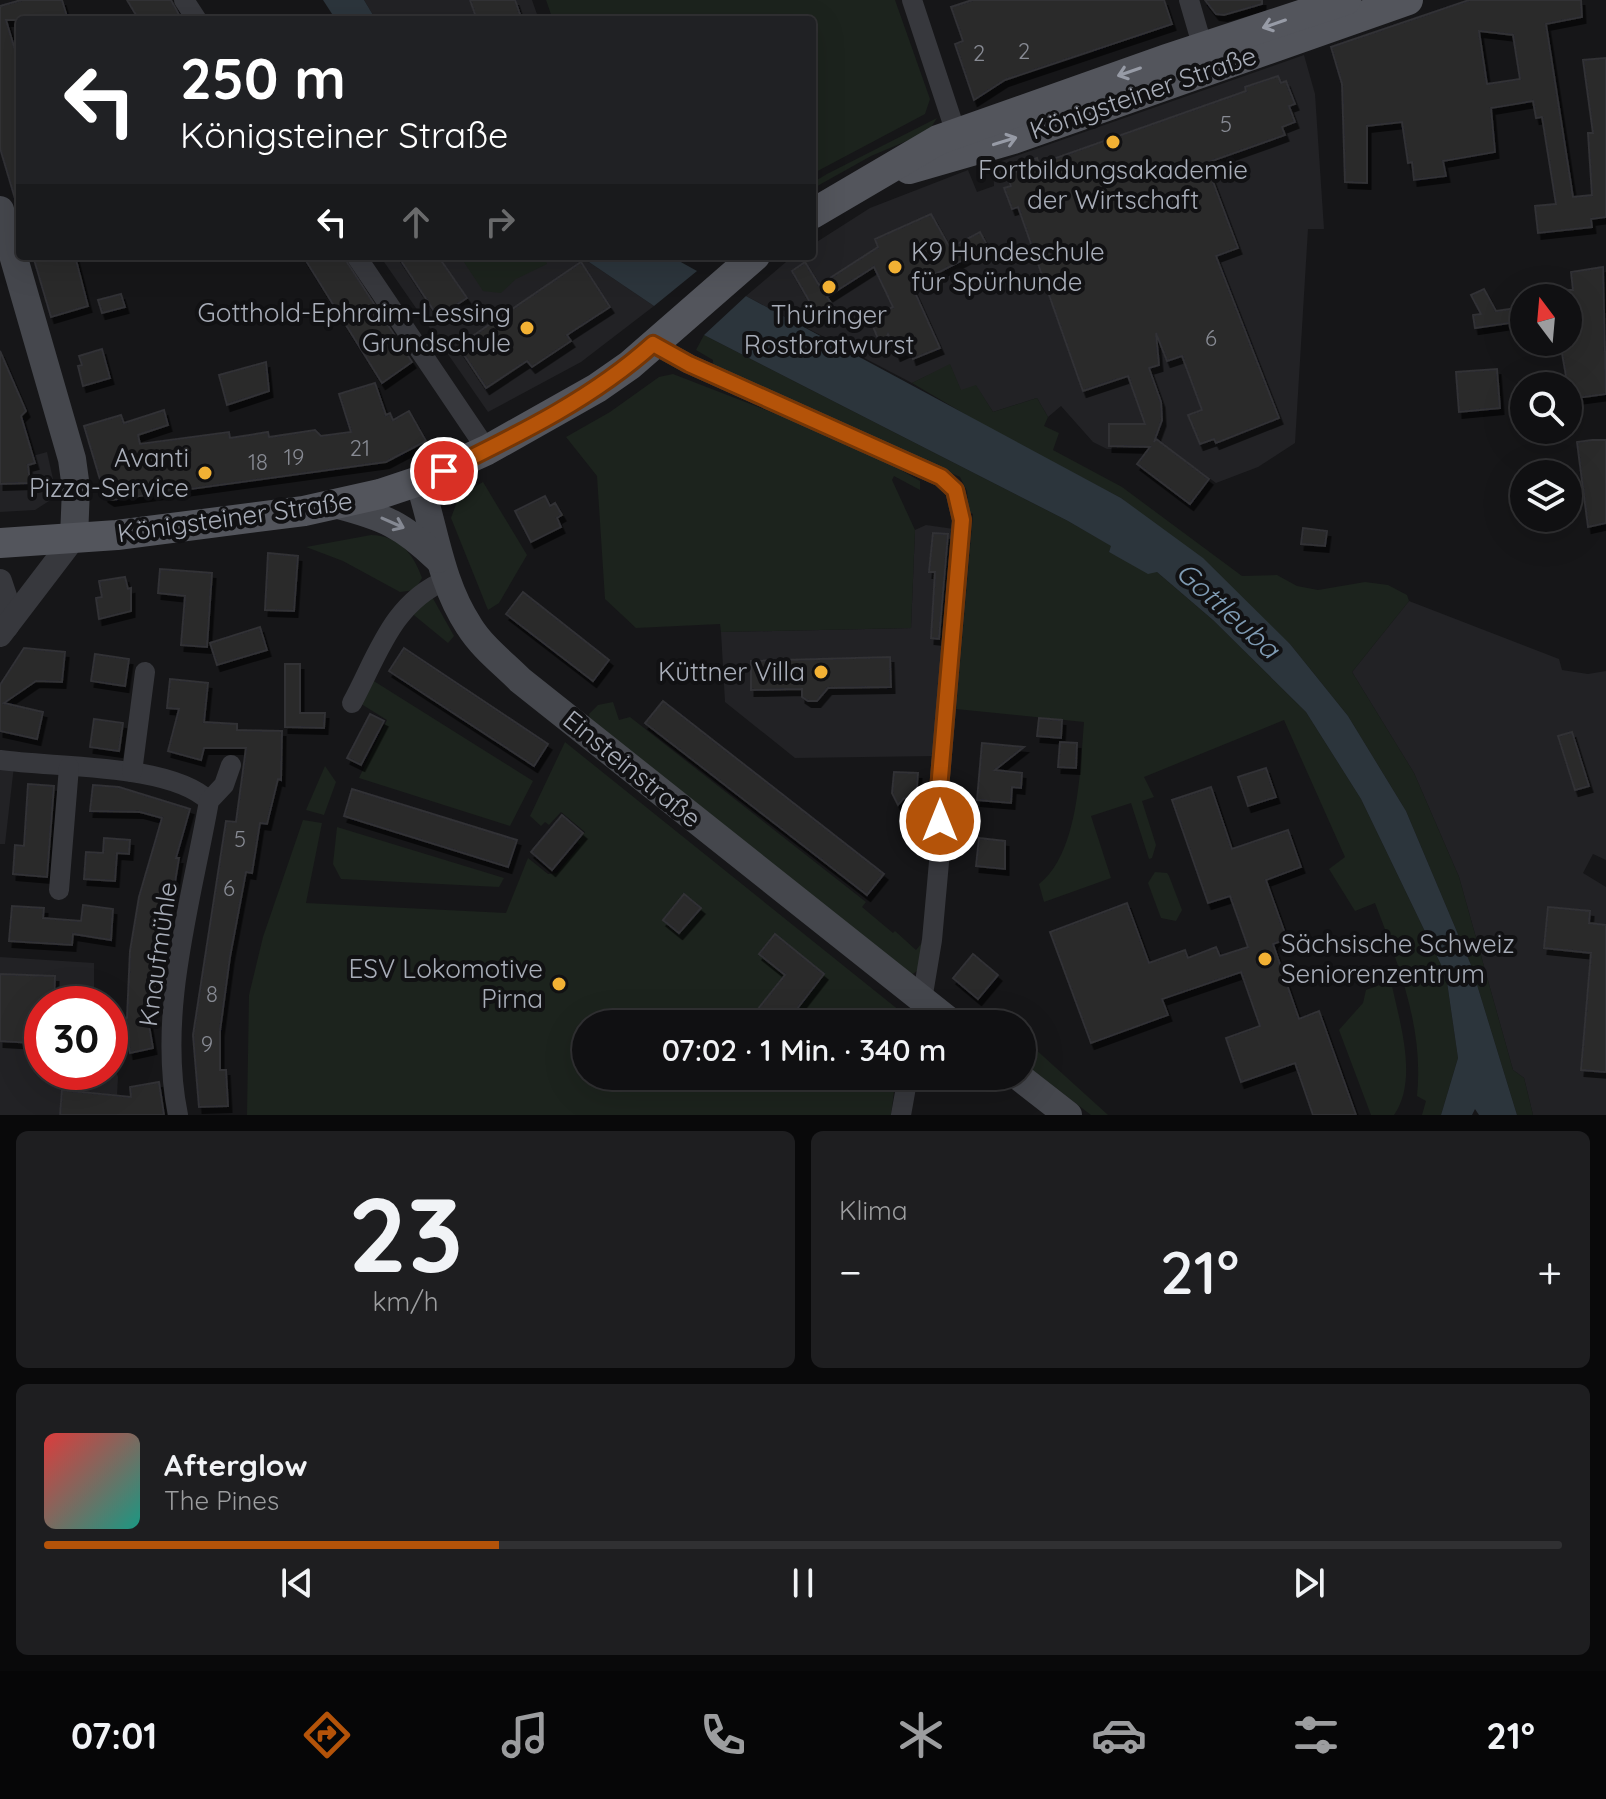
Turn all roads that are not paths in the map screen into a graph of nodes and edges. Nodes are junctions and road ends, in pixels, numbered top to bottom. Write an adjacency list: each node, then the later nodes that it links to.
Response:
1 (912, 0): 6 (street)
2 (1189, 0): 5 (street)
3 (1346, 0): 5 (main road, Königsteiner Straße, one-way to 5)
4 (1408, 0): 5 (main road, Königsteiner Straße)
5 (1207, 58): 6 (main road, Königsteiner Straße, one-way to 6); 7 (main road, Königsteiner Straße, one-way to 5)
6 (956, 133): 7 (main road, Königsteiner Straße)
7 (876, 177): 9 (main road, Königsteiner Straße)
8 (0, 210): 16 (main road)
9 (816, 212)
10 (359, 260): 13 (street)
11 (750, 260): 12 (main road, Königsteiner Straße)
12 (653, 344): 13 (main road, Königsteiner Straße); 30 (street)
13 (487, 450): 14 (main road, Königsteiner Straße)
14 (419, 481): 15 (main road, Königsteiner Straße); 18 (main road, Einsteinstraße)
15 (338, 505): 16 (main road, Königsteiner Straße); 18 (main road, one-way to 18)
16 (74, 538): 17 (main road, Königsteiner Straße); 20 (street)
17 (0, 543)
18 (442, 569): 22 (street); 29 (main road, Einsteinstraße)
19 (0, 581): 20 (street)
20 (3, 630)
21 (145, 672): 26 (street)
22 (352, 703)
23 (0, 760): 25 (street)
24 (231, 765): 27 (street, Knaufmühle)
25 (69, 767): 26 (street); 28 (street)
26 (132, 772): 27 (street)
27 (209, 801): 33 (street, Knaufmühle)
28 (59, 890)
29 (918, 1010)
30 (920, 1010)
31 (905, 1090): 34 (street)
32 (1036, 1090): 35 (main road)
33 (178, 1115)
34 (901, 1115)
35 (1068, 1115)

